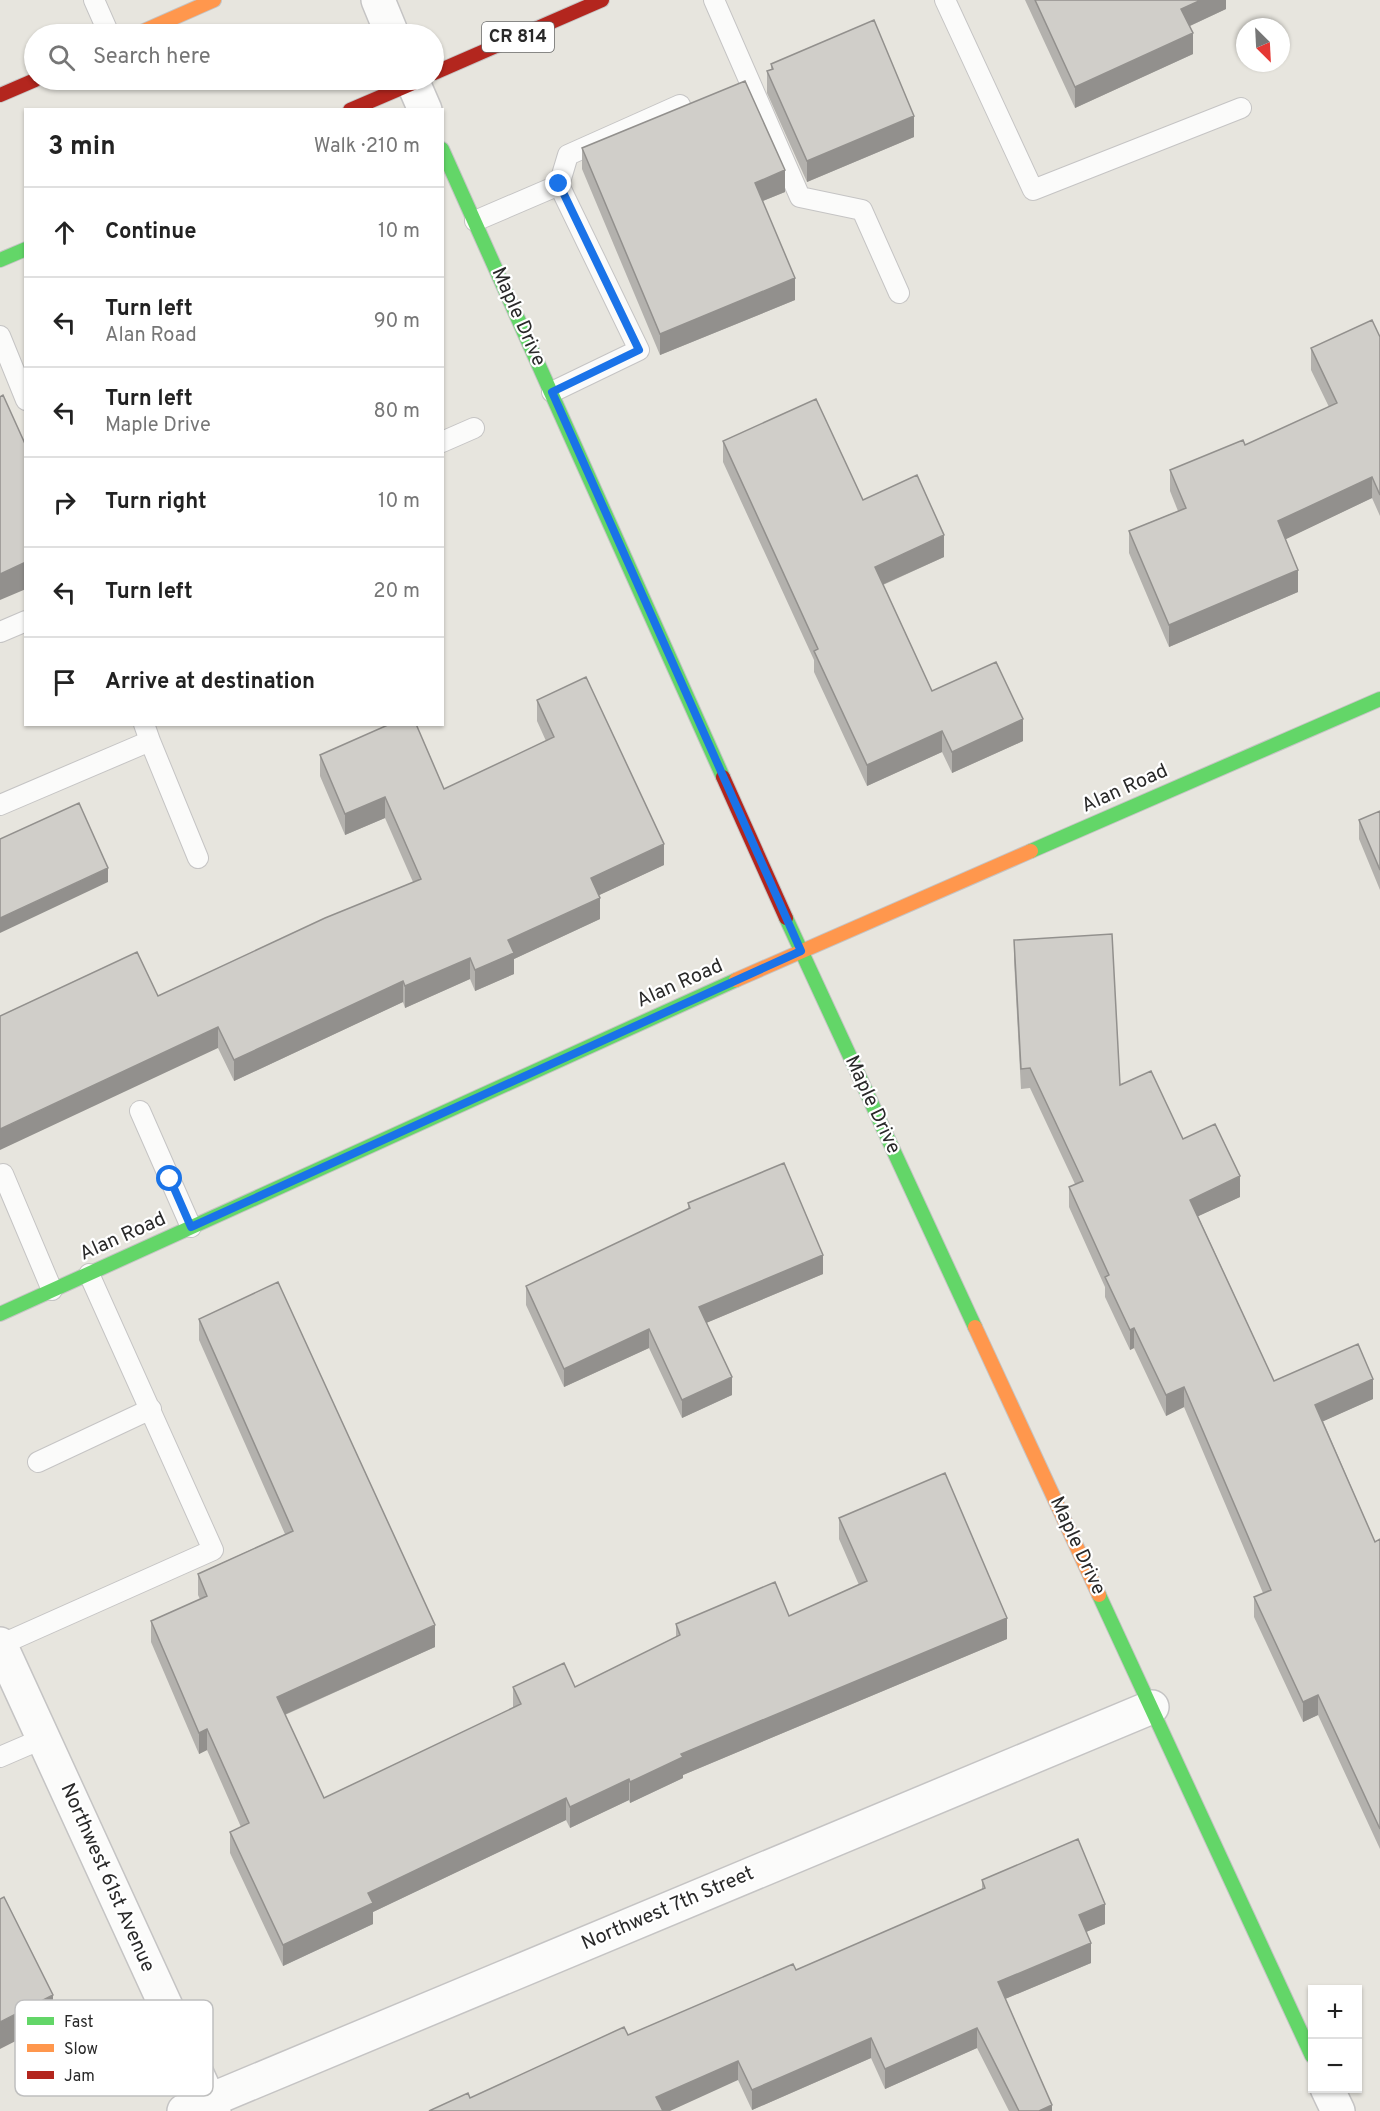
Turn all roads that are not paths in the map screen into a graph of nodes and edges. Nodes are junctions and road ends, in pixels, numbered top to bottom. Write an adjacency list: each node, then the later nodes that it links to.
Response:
1 (94, 0): 7 (lane)
2 (213, 0): 8 (street)
3 (378, 0): 9 (street)
4 (602, 0): 10 (street, CR 814)
5 (714, 0): 22 (lane)
6 (945, 0): 16 (lane)
7 (105, 24)
8 (159, 24)
9 (388, 24)
10 (444, 74)
11 (24, 85): 13 (street)
12 (406, 90): 15 (street, CR 814)
13 (0, 95)
14 (680, 105): 18 (lane)
15 (356, 108)
16 (1241, 108)
17 (444, 153): 19 (street, Maple Drive)
18 (559, 184): 19 (lane); 24 (lane)
19 (475, 221): 24 (street, Maple Drive)
20 (24, 250): 21 (street)
21 (0, 260)
22 (899, 293)
23 (0, 336): 25 (lane)
24 (552, 392): 34 (street, Maple Drive)
25 (24, 395)
26 (474, 428): 27 (lane)
27 (444, 441)
28 (24, 622): 29 (lane)
29 (0, 632)
30 (1380, 699): 34 (street, Alan Road)
31 (147, 733): 32 (lane); 33 (lane)
32 (0, 804)
33 (198, 858)
34 (801, 951): 37 (street, Alan Road); 44 (street, Maple Drive)
35 (140, 1111): 37 (lane)
36 (3, 1174): 39 (lane)
37 (191, 1227): 38 (street, Alan Road)
38 (89, 1274): 39 (street, Alan Road); 41 (lane)
39 (52, 1290): 40 (street, Alan Road)
40 (0, 1314)
41 (151, 1409): 42 (lane); 43 (lane)
42 (38, 1462)
43 (0, 1645): 45 (street, Northwest 61st Avenue)
44 (1152, 1707): 48 (street, Maple Drive); 50 (street, Northwest 7th Street)
45 (44, 1738): 46 (lane); 47 (street, Northwest 61st Avenue)
46 (0, 1757)
47 (156, 2000)
48 (1308, 2047)
49 (1329, 2093): 51 (street)
50 (202, 2107)
51 (1338, 2111)

